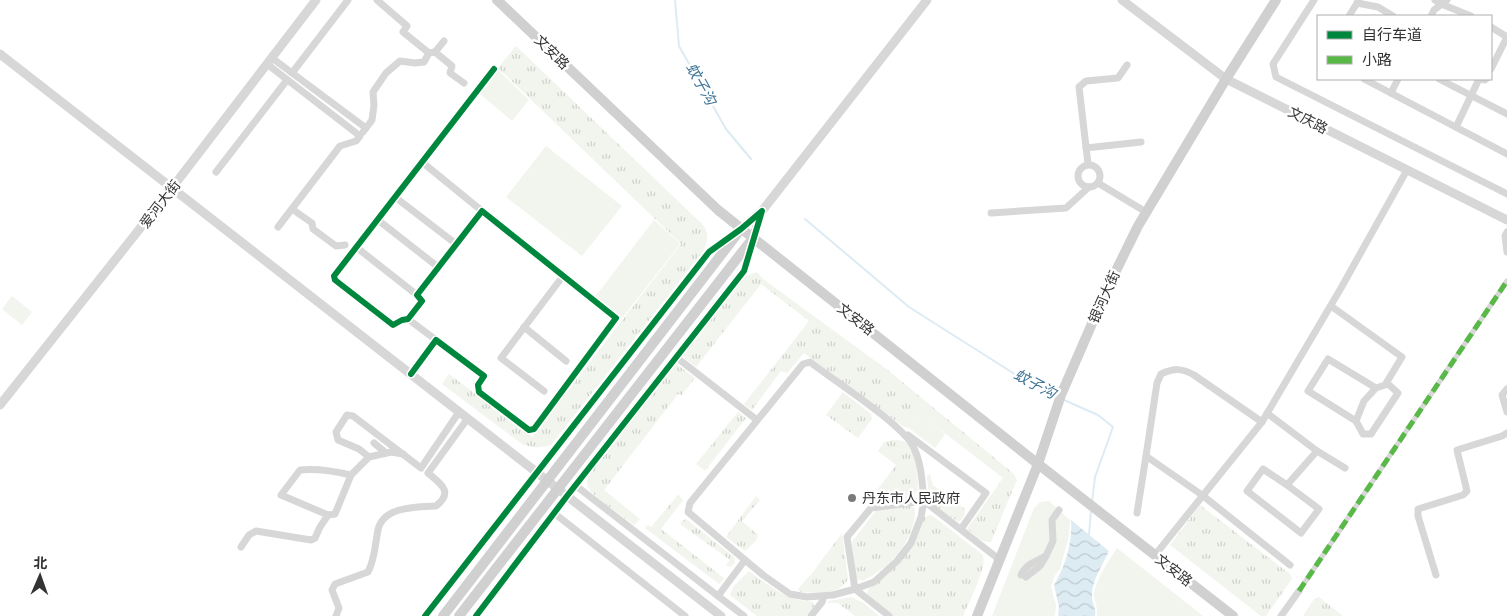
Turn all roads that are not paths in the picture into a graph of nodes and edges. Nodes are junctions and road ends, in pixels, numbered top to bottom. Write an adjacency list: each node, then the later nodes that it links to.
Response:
1 (316, 0): 20 (street, 爱河大街)
2 (348, 0): 24 (street)
3 (377, 0): 18 (street)
4 (497, 0): 58 (main road, 文安路)
5 (926, 0): 52 (street)
6 (1122, 0): 25 (street, 文庆路)
7 (1276, 0): 25 (main road, 银河大街)
8 (1314, 0): 48 (street)
9 (1441, 1): 13 (street); 14 (street)
10 (1358, 2): 11 (street); 12 (street)
11 (1350, 15)
12 (1391, 15)
13 (1432, 15)
14 (1468, 15)
15 (1492, 28): 16 (street)
16 (1507, 37): 22 (street)
17 (444, 41): 18 (street)
18 (432, 53): 31 (street); 36 (street)
19 (0, 54): 47 (street)
20 (269, 61): 24 (street); 26 (street); 47 (street, 爱河大街)
21 (1127, 66): 39 (street)
22 (1492, 67)
23 (494, 69): 41 (street)
24 (292, 73): 36 (street)
25 (1226, 79): 43 (street, 文庆路); 53 (main road, 银河大街)
26 (287, 80): 37 (street); 44 (street)
27 (1366, 80): 32 (street)
28 (1398, 80): 32 (street)
29 (1441, 80): 33 (street)
30 (1479, 80): 33 (street)
31 (464, 83)
32 (1391, 93): 35 (street)
33 (1471, 96): 34 (street); 35 (street)
34 (1507, 114)
35 (1456, 127): 40 (street)
36 (366, 128): 37 (street)
37 (360, 136): 50 (street)
38 (1141, 142): 39 (street)
39 (1086, 148): 42 (street)
40 (1507, 154)
41 (422, 162): 49 (street); 51 (street)
42 (1088, 164): 45 (street); 46 (street)
43 (1407, 170): 56 (street, 文庆路); 69 (street)
44 (216, 172)
45 (1098, 183): 46 (street); 53 (street)
46 (1088, 187): 54 (street)
47 (172, 188): 75 (street); 80 (street, 爱河大街)
48 (1507, 194)
49 (395, 197): 55 (street); 61 (street)
50 (292, 209): 57 (street); 62 (street)
51 (482, 211): 61 (street); 66 (street)
52 (762, 211): 58 (street); 60 (street)
53 (1146, 212): 96 (main road, 银河大街)
54 (991, 214)
55 (378, 220): 63 (street); 65 (street)
56 (1507, 220)
57 (278, 227)
58 (742, 228): 60 (main road, 文安路); 100 (street); 102 (main road)
59 (1507, 232): 64 (street)
60 (754, 238): 73 (street); 96 (main road, 文安路); 105 (main road)
61 (456, 244): 65 (street)
62 (345, 245)
63 (356, 247): 68 (street); 70 (street)
64 (1507, 252)
65 (438, 267): 68 (street)
66 (563, 276): 71 (street); 72 (street)
67 (1507, 280): 122 (street)
68 (417, 295): 70 (street)
69 (1331, 306): 76 (street); 83 (street)
70 (408, 319): 72 (street)
71 (524, 327): 74 (street); 79 (street)
72 (436, 340): 75 (street)
73 (676, 357): 85 (street); 103 (street)
74 (566, 361)
75 (411, 374): 81 (street)
76 (1386, 383): 77 (street); 86 (street)
77 (1376, 388): 86 (street); 86 (street)
78 (1507, 389): 82 (street)
79 (544, 391)
80 (0, 405)
81 (459, 412): 84 (street); 97 (street)
82 (1507, 412)
83 (1268, 413): 87 (street); 91 (street)
84 (468, 418): 99 (street); 100 (street)
85 (757, 420): 88 (street); 116 (street)
86 (1356, 421)
87 (1262, 422): 94 (street); 107 (street)
88 (896, 426): 108 (street); 113 (street)
89 (1507, 432): 119 (street)
90 (374, 443): 92 (street)
91 (1317, 451): 98 (street); 104 (street)
92 (386, 453): 93 (street); 95 (street)
93 (403, 454): 95 (street); 97 (street)
94 (1146, 456): 107 (street); 111 (street)
95 (369, 457): 101 (street)
96 (1038, 464): 115 (main road, 文安路); 117 (main road, 银河大街)
97 (421, 468): 99 (street)
98 (1346, 468)
99 (428, 473): 125 (street)
100 (538, 473): 102 (street); 126 (street)
101 (351, 476): 112 (street); 112 (street)
102 (548, 481): 105 (street); 127 (main road)
103 (575, 485): 106 (street); 123 (street)
104 (1287, 485): 104 (street)
105 (558, 489): 106 (street); 128 (main road)
106 (567, 496): 110 (street); 131 (street)
107 (1202, 496): 115 (street); 118 (street)
108 (924, 501): 113 (street); 121 (street); 121 (street)
109 (1059, 510): 120 (street)
110 (554, 513): 129 (street); 130 (street)
111 (1137, 513)
112 (328, 515): 114 (street)
113 (961, 529): 117 (street)
114 (240, 547)
115 (1155, 555): 136 (main road, 文安路)
116 (746, 560): 123 (street); 124 (street)
117 (1000, 560): 135 (main road, 银河大街)
118 (1290, 565)
119 (1436, 575)
120 (1023, 576)
121 (855, 589): 124 (street); 134 (street)
122 (1299, 590): 137 (street)
123 (718, 596): 132 (street)
124 (824, 596): 133 (street)
125 (336, 616)
126 (425, 616)
127 (443, 616)
128 (460, 616)
129 (476, 616)
130 (685, 616)
131 (721, 616)
132 (744, 616)
133 (811, 616)
134 (889, 616)
135 (977, 616)
136 (1234, 616)
137 (1280, 616)

